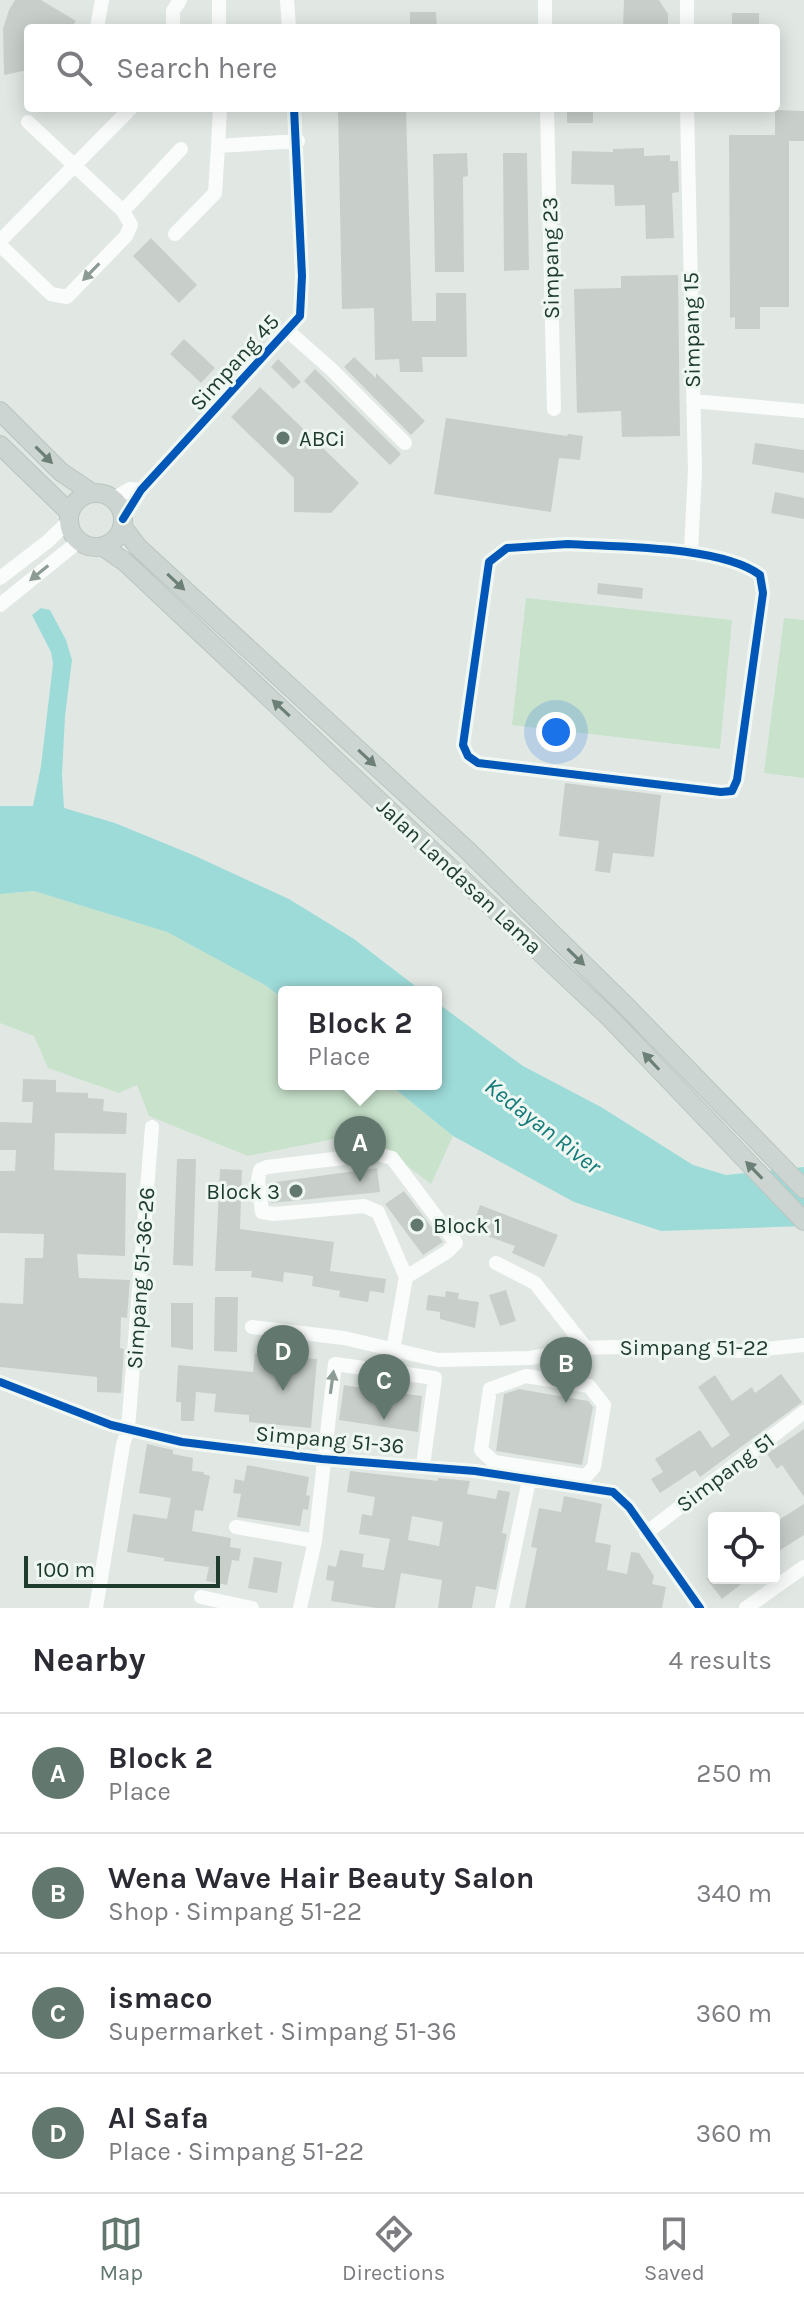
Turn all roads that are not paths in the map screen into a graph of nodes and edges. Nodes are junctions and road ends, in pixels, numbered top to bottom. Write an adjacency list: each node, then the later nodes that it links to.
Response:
1 (102, 0): 7 (street)
2 (180, 0): 8 (street)
3 (219, 0): 9 (street)
4 (287, 0): 10 (street)
5 (545, 0): 11 (street)
6 (687, 0): 12 (street)
7 (98, 24)
8 (173, 24)
9 (219, 24)
10 (289, 24)
11 (545, 24)
12 (687, 24)
13 (127, 112): 22 (street)
14 (220, 112): 20 (street)
15 (294, 112): 19 (street, Simpang 45)
16 (547, 112): 28 (street, Simpang 23)
17 (687, 112): 27 (street, Simpang 15)
18 (28, 122): 22 (street)
19 (298, 141): 20 (street); 26 (street, Simpang 45)
20 (218, 146): 24 (street)
21 (181, 149): 23 (street)
22 (74, 165): 23 (street); 25 (street)
23 (123, 211): 25 (street, one-way to 25)
24 (175, 234)
25 (0, 243)
26 (288, 331): 31 (street); 33 (street, Simpang 45)
27 (693, 401): 30 (street); 40 (street, Simpang 15)
28 (554, 409)
29 (0, 411): 34 (main road, one-way to 34)
30 (804, 411)
31 (405, 443)
32 (0, 445): 36 (main road)
33 (141, 490): 35 (street, Simpang 45); 37 (street, Simpang 45)
34 (92, 493): 35 (main road); 36 (main road)
35 (113, 499): 37 (main road)
36 (70, 517): 38 (main road); 41 (street)
37 (123, 522): 39 (main road); 44 (main road, Jalan Landasan Lama, one-way to 44)
38 (79, 541): 39 (main road); 42 (street, one-way to 42)
39 (102, 546): 45 (main road, Jalan Landasan Lama, one-way to 39)
40 (691, 551): 40 (street)
41 (0, 578)
42 (0, 605)
43 (152, 1127): 58 (street, Simpang 51-36-26)
44 (804, 1189)
45 (804, 1221)
46 (496, 1263): 50 (street)
47 (406, 1277): 47 (street); 51 (street)
48 (252, 1327): 51 (street, Simpang 51-22)
49 (804, 1345): 50 (street, Simpang 51-22)
50 (586, 1348): 52 (street, Simpang 51-22)
51 (393, 1350): 53 (street, Simpang 51-22)
52 (530, 1358): 53 (street, Simpang 51-22); 54 (street)
53 (438, 1360): 55 (street)
54 (526, 1376): 54 (street)
55 (435, 1378): 59 (street, one-way to 55); 60 (street)
56 (0, 1382): 58 (street, Simpang 51-36)
57 (804, 1412): 63 (street, Simpang 51)
58 (128, 1429): 59 (street, Simpang 51-36); 67 (street, Simpang 51-36-26)
59 (322, 1459): 60 (street, Simpang 51-36); 64 (street)
60 (423, 1465): 61 (street, Simpang 51-36)
61 (529, 1480): 63 (street, Simpang 51-36); 70 (street)
62 (236, 1527): 64 (street)
63 (646, 1533): 71 (street, Simpang 51-36)
64 (315, 1541): 69 (street)
65 (804, 1567): 72 (street)
66 (201, 1597): 68 (street)
67 (96, 1608)
68 (252, 1608)
69 (300, 1608)
70 (502, 1608)
71 (700, 1608)
72 (746, 1608)

